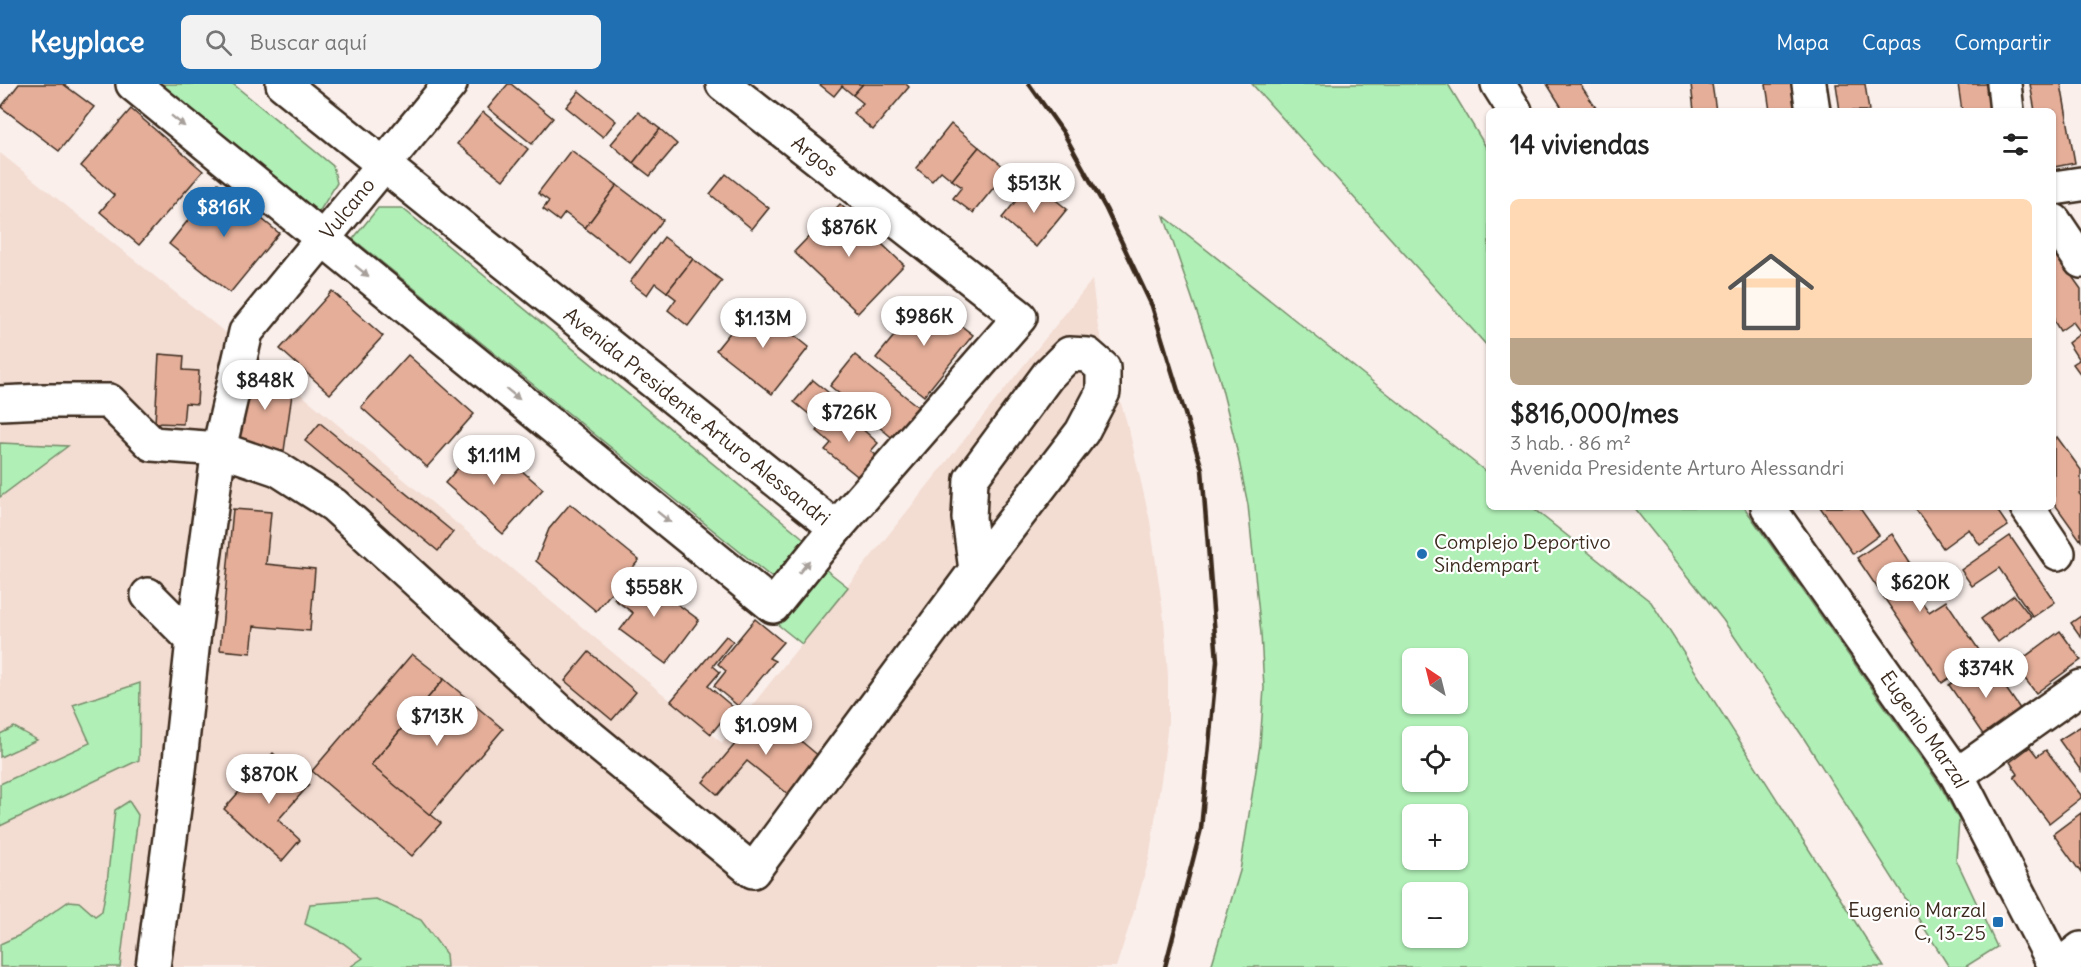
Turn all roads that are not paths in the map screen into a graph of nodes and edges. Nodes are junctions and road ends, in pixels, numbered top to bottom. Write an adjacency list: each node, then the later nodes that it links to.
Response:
1 (133, 84): 15 (street, Avenida Presidente Arturo Alessandri, one-way to 15)
2 (283, 84): 11 (street, Avenida Presidente Arturo Alessandri)
3 (450, 84): 11 (street, Vulcano)
4 (723, 84): 21 (street, Argos)
5 (1498, 84): 8 (street)
6 (1809, 84): 9 (street)
7 (2004, 84): 10 (street)
8 (1513, 108)
9 (1813, 108)
10 (2007, 108)
11 (383, 165): 15 (street, Vulcano); 21 (street, Avenida Presidente Arturo Alessandri)
12 (2081, 184): 13 (street)
13 (2056, 188)
14 (2056, 224): 16 (street)
15 (322, 239): 18 (street, Vulcano); 21 (street, Avenida Presidente Arturo Alessandri, one-way to 21)
16 (2081, 261)
17 (0, 404): 18 (street)
18 (219, 449): 23 (street); 25 (street)
19 (1770, 510): 27 (street, Eugenio Marzal)
20 (2029, 510): 22 (street)
21 (836, 528)
22 (2058, 553)
23 (976, 570): 23 (street)
24 (148, 595): 25 (street)
25 (193, 640): 29 (street)
26 (2081, 687): 27 (street)
27 (1957, 775): 30 (street, Eugenio Marzal)
28 (2081, 949): 30 (street)
29 (153, 967)
30 (2057, 967)

